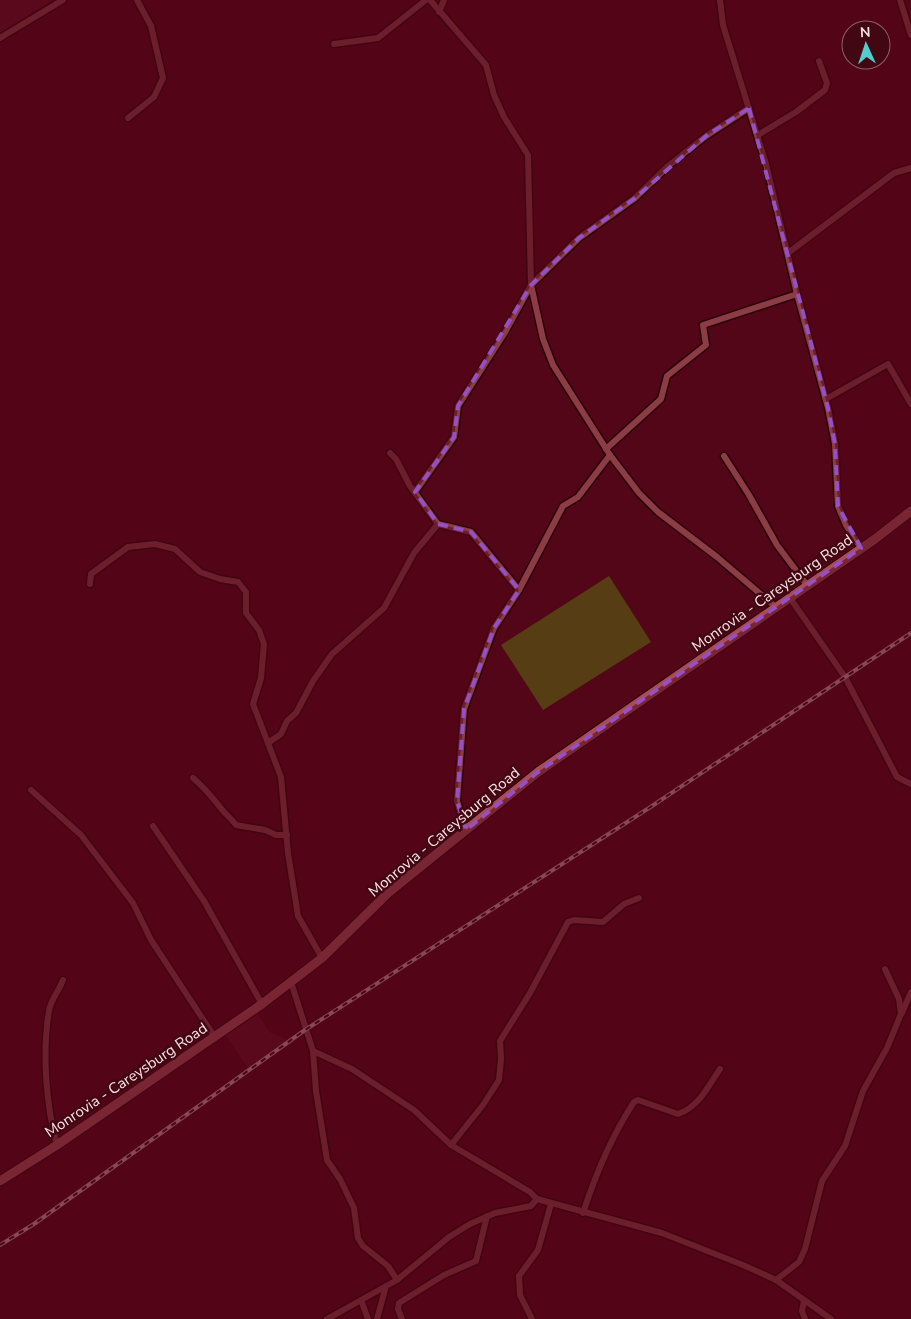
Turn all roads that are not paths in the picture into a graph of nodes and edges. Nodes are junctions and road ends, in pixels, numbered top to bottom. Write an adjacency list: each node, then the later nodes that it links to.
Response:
1 (63, 0): 9 (street)
2 (136, 0): 13 (street)
3 (428, 0): 7 (street); 10 (street)
4 (444, 0): 7 (street)
5 (900, 0): 8 (street)
6 (721, 1): 12 (street)
7 (439, 12): 17 (street)
8 (911, 35)
9 (0, 38)
10 (334, 44)
11 (819, 61): 14 (street)
12 (749, 108): 14 (street); 17 (street)
13 (128, 118)
14 (758, 135): 16 (street)
15 (911, 168): 16 (street)
16 (788, 253): 18 (street)
17 (531, 285): 21 (street); 24 (street)
18 (797, 294): 19 (street); 21 (street)
19 (826, 399): 20 (street); 27 (street)
20 (911, 404)
21 (608, 452): 30 (street); 32 (street)
22 (390, 453): 24 (street)
23 (724, 456): 29 (street)
24 (415, 492): 26 (street)
25 (911, 511): 27 (main road, Monrovia - Careysburg Road)
26 (438, 524): 30 (street); 33 (street)
27 (861, 548): 29 (main road, Monrovia - Careysburg Road)
28 (90, 584): 33 (street)
29 (806, 585): 31 (main road, Monrovia - Careysburg Road)
30 (519, 590): 38 (street)
31 (790, 598): 32 (main road, Monrovia - Careysburg Road); 35 (street)
32 (777, 608): 38 (main road, Monrovia - Careysburg Road)
33 (268, 743): 39 (street)
34 (192, 778): 39 (street)
35 (911, 784)
36 (31, 790): 48 (street)
37 (153, 826): 46 (street)
38 (466, 830): 41 (main road, Monrovia - Careysburg Road)
39 (287, 836): 41 (street)
40 (639, 898): 52 (street)
41 (322, 958): 44 (main road, Monrovia - Careysburg Road)
42 (885, 970): 47 (street)
43 (63, 980): 51 (street)
44 (291, 982): 46 (main road, Monrovia - Careysburg Road); 49 (street)
45 (911, 992): 47 (street)
46 (262, 1004): 48 (main road, Monrovia - Careysburg Road)
47 (901, 1014): 59 (street)
48 (214, 1036): 51 (main road, Monrovia - Careysburg Road)
49 (313, 1051): 52 (street); 58 (street)
50 (720, 1069): 56 (street)
51 (57, 1145): 53 (main road, Monrovia - Careysburg Road)
52 (451, 1145): 54 (street)
53 (0, 1181)
54 (536, 1199): 55 (street); 57 (street)
55 (551, 1204): 56 (street); 67 (street)
56 (584, 1214): 59 (street)
57 (487, 1216): 58 (street); 66 (street)
58 (397, 1280): 60 (street)
59 (776, 1280): 62 (street)
60 (386, 1286): 61 (street); 65 (street)
61 (361, 1300): 63 (street); 64 (street)
62 (804, 1301): 68 (street); 69 (street)
63 (327, 1319)
64 (368, 1319)
65 (376, 1319)
66 (402, 1319)
67 (532, 1319)
68 (805, 1319)
69 (831, 1319)

